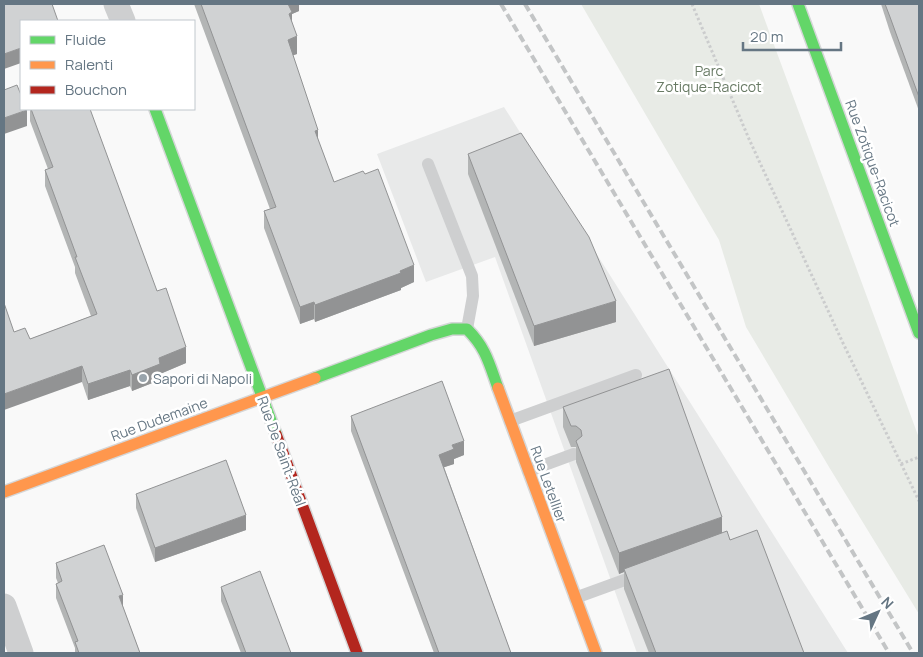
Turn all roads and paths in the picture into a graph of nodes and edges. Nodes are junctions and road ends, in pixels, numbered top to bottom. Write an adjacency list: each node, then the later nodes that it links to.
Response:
1 (116, 4): 4 (street)
2 (692, 4): 14 (path)
3 (798, 4): 8 (street, Rue Zotique-Racicot)
4 (123, 20)
5 (155, 110): 10 (street, Rue De Saint-Réal)
6 (428, 164): 7 (lane)
7 (467, 329): 10 (street, Rue Dudemaine); 11 (street, Rue Letellier)
8 (919, 333)
9 (636, 375): 11 (lane)
10 (263, 397): 16 (street, Rue Dudemaine); 22 (street, Rue De Saint-Réal)
11 (510, 421): 15 (street, Rue Letellier)
12 (574, 454): 15 (lane)
13 (919, 457): 14 (path)
14 (901, 464): 17 (path)
15 (528, 471): 19 (street, Rue Letellier)
16 (4, 492)
17 (919, 501)
18 (650, 571): 19 (lane)
19 (576, 598): 23 (street, Rue Letellier)
20 (4, 606): 21 (street)
21 (21, 653)
22 (356, 653)
23 (596, 653)

